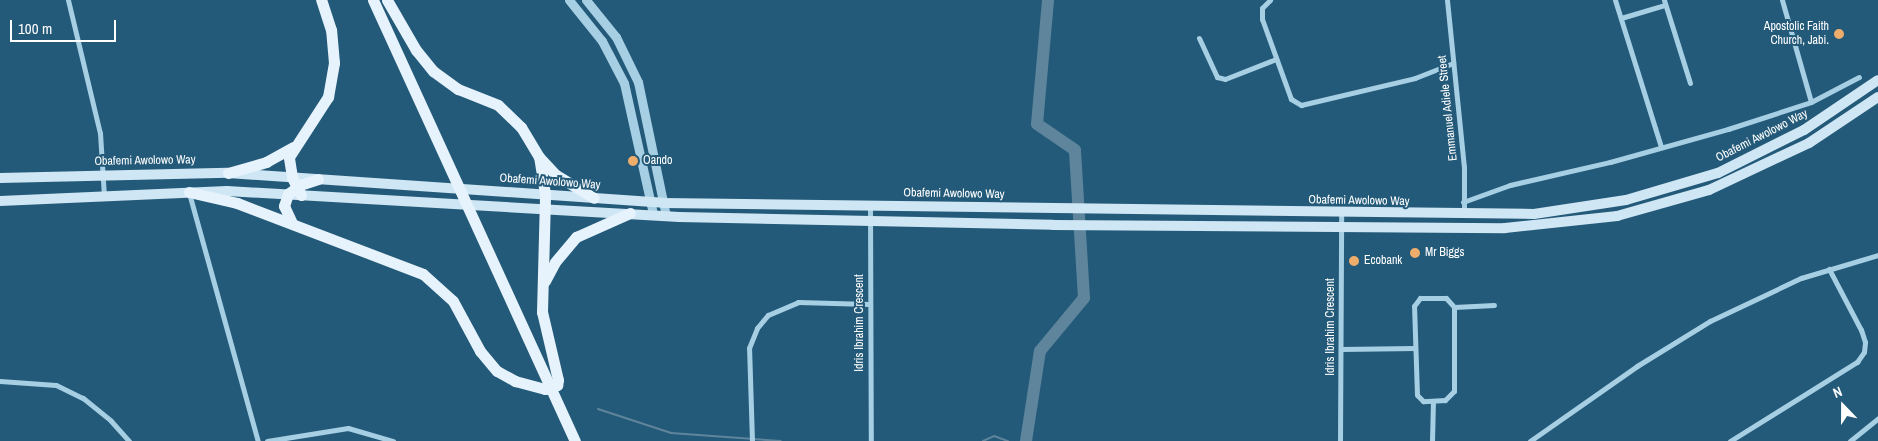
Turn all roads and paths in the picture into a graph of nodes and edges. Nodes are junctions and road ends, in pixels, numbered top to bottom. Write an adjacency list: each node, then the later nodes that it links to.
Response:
1 (68, 0): 29 (street)
2 (321, 0): 25 (main road)
3 (373, 0): 60 (main road)
4 (387, 0): 27 (main road)
5 (569, 0): 38 (street)
6 (586, 0): 40 (street)
7 (1270, 0): 14 (street)
8 (1447, 0): 15 (street, Emmanuel Adiele Street)
9 (1616, 0): 12 (street)
10 (1782, 0): 22 (street)
11 (1664, 2): 12 (street); 19 (street)
12 (1621, 18): 26 (street)
13 (1199, 38): 14 (street)
14 (1276, 59): 15 (street)
15 (1453, 63): 39 (street, Emmanuel Adiele Street)
16 (1878, 71): 20 (main road)
17 (1859, 77): 22 (street)
18 (1878, 80): 20 (main road, Obafemi Awolowo Way)
19 (1690, 84)
20 (1859, 95): 46 (main road, Obafemi Awolowo Way)
21 (1878, 97): 24 (main road, Obafemi Awolowo Way)
22 (1811, 102): 26 (street)
23 (1878, 104): 24 (main road)
24 (1863, 108): 50 (main road, Obafemi Awolowo Way)
25 (293, 147): 28 (main road); 32 (main road)
26 (1661, 147): 39 (street)
27 (539, 156): 34 (main road); 36 (main road)
28 (228, 173): 29 (main road, Obafemi Awolowo Way); 32 (main road, Obafemi Awolowo Way)
29 (105, 174): 30 (main road, Obafemi Awolowo Way); 35 (street)
30 (0, 178)
31 (318, 179): 32 (main road); 34 (main road, Obafemi Awolowo Way)
32 (295, 188): 33 (main road, Obafemi Awolowo Way); 42 (main road, Obafemi Awolowo Way); 49 (main road)
33 (189, 192): 35 (main road, Obafemi Awolowo Way); 49 (main road); 64 (street)
34 (545, 194): 36 (main road, Obafemi Awolowo Way); 42 (main road)
35 (104, 196): 37 (main road, Obafemi Awolowo Way)
36 (594, 198): 38 (main road, Obafemi Awolowo Way)
37 (0, 201)
38 (650, 202): 40 (main road, Obafemi Awolowo Way); 45 (street)
39 (1463, 202): 46 (street, Emmanuel Adiele Street)
40 (663, 203): 41 (main road, Obafemi Awolowo Way); 47 (street)
41 (870, 205): 44 (main road, Obafemi Awolowo Way); 48 (street, Idris Ibrahim Crescent)
42 (545, 208): 43 (main road, Obafemi Awolowo Way); 53 (main road)
43 (630, 213): 45 (main road, Obafemi Awolowo Way); 53 (main road)
44 (1341, 213): 46 (main road, Obafemi Awolowo Way); 50 (street, Idris Ibrahim Crescent)
45 (653, 214): 47 (main road, Obafemi Awolowo Way)
46 (1464, 214)
47 (666, 216): 48 (main road, Obafemi Awolowo Way)
48 (870, 220): 50 (main road, Obafemi Awolowo Way); 54 (street, Idris Ibrahim Crescent)
49 (292, 223): 60 (main road)
50 (1340, 227): 58 (street, Idris Ibrahim Crescent)
51 (1878, 255): 52 (street)
52 (1829, 269): 72 (street); 73 (street)
53 (542, 287): 60 (main road)
54 (869, 304): 68 (street); 69 (street, Idris Ibrahim Crescent)
55 (1494, 306): 56 (street)
56 (1454, 307): 57 (street); 61 (street)
57 (1415, 348): 58 (street); 61 (street)
58 (1341, 349): 70 (street, Idris Ibrahim Crescent)
59 (0, 381): 63 (street)
60 (550, 388): 67 (main road)
61 (1433, 401): 71 (street)
62 (1878, 418): 74 (street)
63 (129, 441)
64 (258, 441)
65 (267, 441): 66 (street)
66 (393, 441)
67 (574, 441)
68 (752, 441)
69 (871, 441)
70 (1340, 441)
71 (1432, 441)
72 (1530, 441)
73 (1730, 441)
74 (1850, 441)

